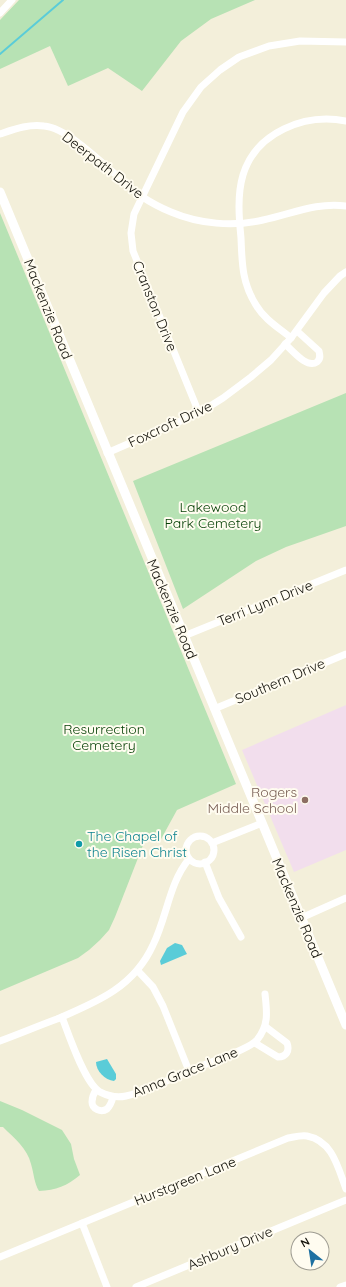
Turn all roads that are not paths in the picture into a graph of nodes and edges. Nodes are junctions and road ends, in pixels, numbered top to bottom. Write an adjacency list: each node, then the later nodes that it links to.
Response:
1 (12, 0): 2 (street)
2 (0, 13)
3 (346, 42): 7 (street, Cranston Drive)
4 (346, 121): 9 (street)
5 (0, 134): 7 (street, Deerpath Drive)
6 (0, 192): 15 (main road, Mackenzie Road)
7 (142, 196): 9 (street, Deerpath Drive); 14 (street, Cranston Drive)
8 (346, 206): 9 (street, Deerpath Drive)
9 (240, 224): 12 (street)
10 (346, 272): 11 (street, Foxcroft Drive)
11 (297, 331): 12 (street, Foxcroft Drive); 13 (street)
12 (291, 338): 13 (street, Foxcroft Drive)
13 (286, 344): 14 (street, Foxcroft Drive)
14 (199, 412): 15 (street, Foxcroft Drive)
15 (107, 453): 17 (main road, Mackenzie Road)
16 (346, 570): 17 (street, Terri Lynn Drive)
17 (184, 636): 19 (main road, Mackenzie Road)
18 (346, 654): 19 (street, Southern Drive)
19 (214, 709): 20 (main road, Mackenzie Road)
20 (262, 823): 21 (street); 25 (main road, Mackenzie Road)
21 (212, 843): 22 (street); 23 (street)
22 (189, 858): 23 (street); 27 (street)
23 (205, 862): 26 (street)
24 (346, 898): 25 (street)
25 (301, 918): 30 (main road, Mackenzie Road)
26 (242, 937)
27 (138, 971): 29 (street); 34 (street)
28 (264, 994): 31 (street)
29 (62, 1016): 32 (street); 35 (street)
30 (346, 1025)
31 (266, 1027): 33 (street, Anna Grace Lane); 33 (street, Anna Grace Lane)
32 (0, 1041)
33 (255, 1043): 34 (street, Anna Grace Lane)
34 (189, 1071): 36 (street, Anna Grace Lane)
35 (96, 1090): 36 (street, Anna Grace Lane); 36 (street, Anna Grace Lane)
36 (113, 1097)
37 (346, 1189): 39 (street, Hurstgreen Lane)
38 (346, 1200): 43 (street, Ashbury Drive)
39 (82, 1224): 40 (street, Hurstgreen Lane); 42 (street)
40 (0, 1256)
41 (346, 1285): 44 (street)
42 (107, 1287)
43 (136, 1287)
44 (340, 1287)

